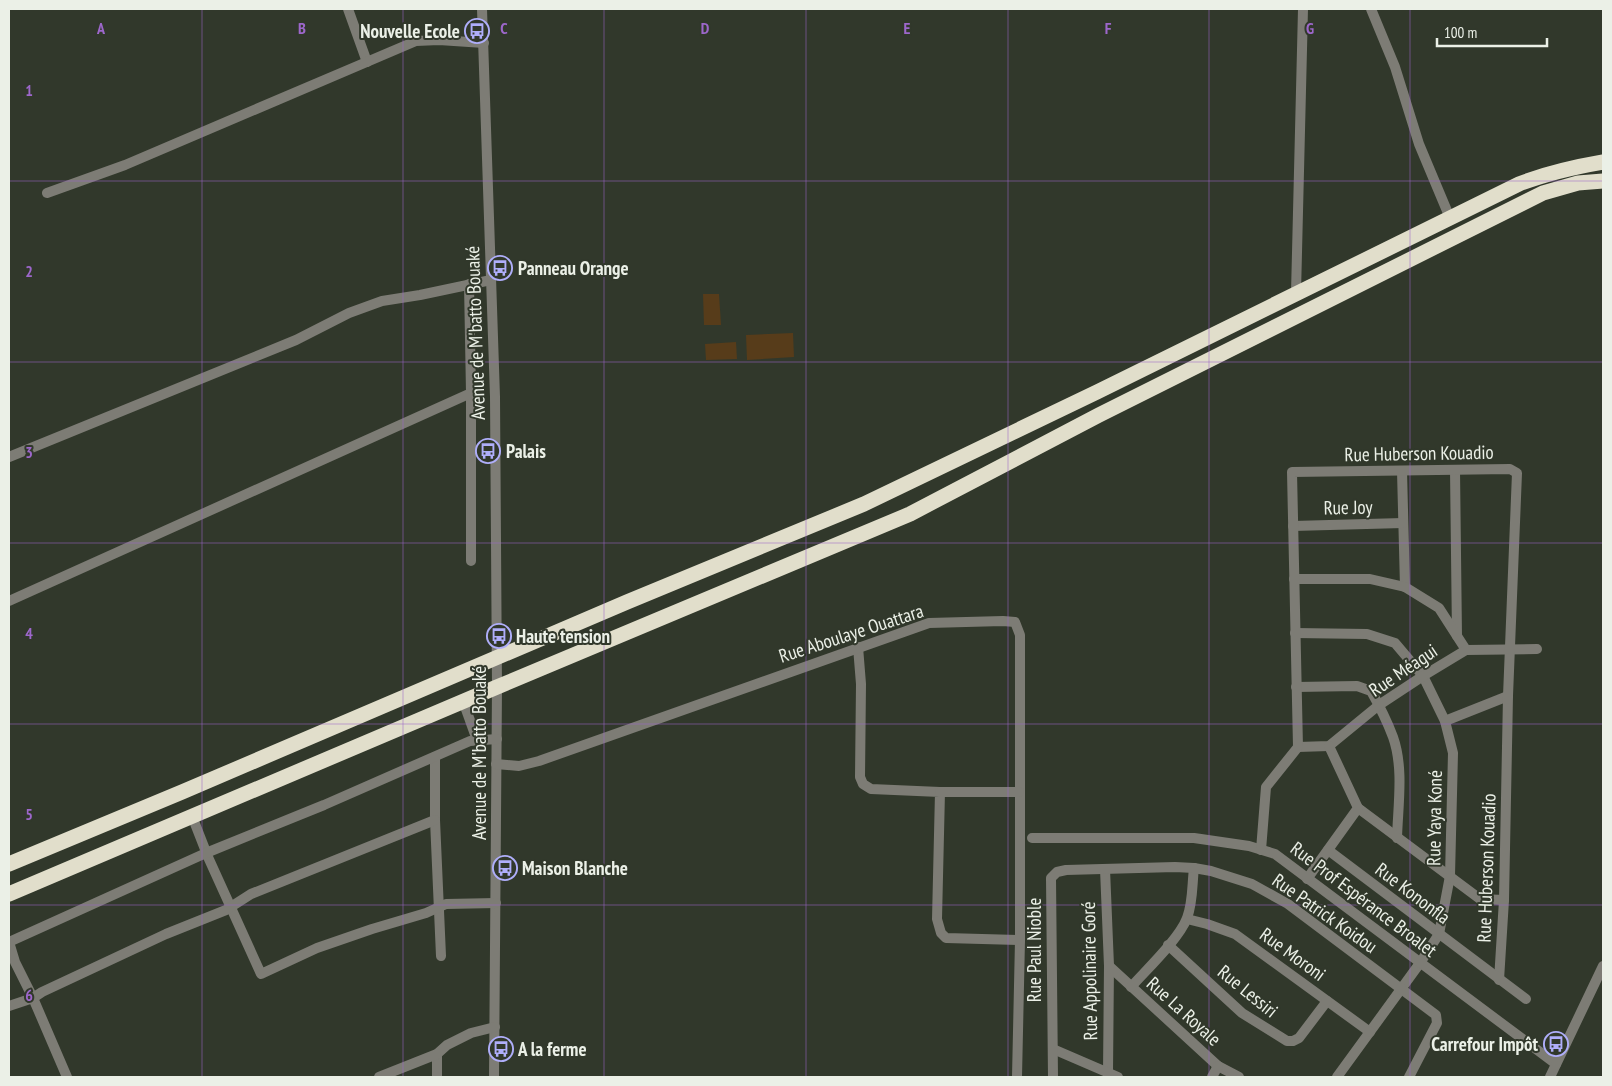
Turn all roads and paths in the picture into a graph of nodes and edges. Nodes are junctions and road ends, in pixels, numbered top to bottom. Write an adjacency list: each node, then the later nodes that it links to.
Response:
1 (348, 9): 6 (street)
2 (482, 9): 5 (street, Avenue de M'batto Bouaké)
3 (1303, 9): 13 (street)
4 (1371, 9): 10 (street)
5 (484, 44): 6 (street); 11 (street, Avenue de M'batto Bouaké)
6 (367, 62): 9 (street)
7 (1603, 162): 10 (highway)
8 (1603, 181): 32 (highway)
9 (47, 193)
10 (1450, 218): 13 (highway)
11 (491, 280): 12 (street); 30 (street, Avenue de M'batto Bouaké)
12 (469, 284): 14 (street); 15 (street)
13 (1296, 294): 30 (highway)
14 (471, 393): 20 (street); 23 (street)
15 (9, 457)
16 (1455, 470): 17 (street, Rue Huberson Kouadio); 25 (street); 27 (street, Rue Huberson Kouadio)
17 (1402, 471): 18 (street); 19 (street, Rue Huberson Kouadio)
18 (1403, 523): 19 (street, Rue Joy); 22 (street)
19 (1293, 526): 21 (street, Rue Huberson Kouadio)
20 (471, 561)
21 (1294, 579): 22 (street); 24 (street, Rue Huberson Kouadio)
22 (1405, 588): 25 (street)
23 (9, 601)
24 (1296, 633): 31 (street, Rue Yaya Koné); 33 (street, Rue Huberson Kouadio)
25 (1457, 636): 29 (street)
26 (858, 647): 43 (street, Rue Aboulaye Ouattara); 44 (street); 45 (street, Rue Aboulaye Ouattara)
27 (1510, 649): 28 (street, Rue Méagui); 29 (street, Rue Méagui); 34 (street, Rue Huberson Kouadio)
28 (1537, 649)
29 (1466, 650): 31 (street, Rue Méagui)
30 (497, 657): 32 (street, Avenue de M'batto Bouaké); 54 (highway)
31 (1423, 676): 36 (street, Rue Méagui); 37 (street, Rue Yaya Koné)
32 (497, 687): 35 (highway); 38 (street, Avenue de M'batto Bouaké)
33 (1296, 688): 36 (street); 41 (street, Rue Huberson Kouadio)
34 (1508, 696): 37 (street); 60 (street, Rue Huberson Kouadio)
35 (463, 701): 39 (street); 47 (highway)
36 (1379, 705): 40 (street, Rue Méagui); 50 (street)
37 (1445, 720): 57 (street, Rue Yaya Koné)
38 (496, 739): 39 (street); 43 (street, Avenue de M'batto Bouaké)
39 (477, 740): 42 (street)
40 (1329, 746): 41 (street); 46 (street)
41 (1298, 747): 51 (street)
42 (435, 757): 48 (street); 53 (street)
43 (496, 764): 61 (street, Avenue de M'batto Bouaké)
44 (940, 792): 45 (street); 66 (street)
45 (1019, 792): 66 (street, Rue Aboulaye Ouattara)
46 (1358, 808): 50 (street); 52 (street)
47 (192, 816): 53 (street); 59 (highway)
48 (434, 820): 62 (street); 63 (street)
49 (1032, 838): 51 (street, Rue Prof Espérance Broalet)
50 (1397, 838): 57 (street)
51 (1261, 850): 58 (street, Rue Prof Espérance Broalet)
52 (1328, 850): 58 (street); 65 (street, Rue Kononfla)
53 (206, 853): 62 (street); 67 (street)
54 (9, 864)
55 (1194, 868): 56 (street, Rue Patrick Koidou); 64 (street); 75 (street, Rue Patrick Koidou)
56 (1105, 869): 71 (street, Rue Appolinaire Goré); 82 (street, Rue Paul Nioble)
57 (1450, 876): 60 (street); 65 (street, Rue Yaya Koné)
58 (1308, 879): 70 (street, Rue Prof Espérance Broalet)
59 (9, 894)
60 (1504, 900): 73 (street, Rue Huberson Kouadio)
61 (496, 902): 63 (street); 80 (street, Avenue de M'batto Bouaké)
62 (231, 907): 63 (street); 76 (street)
63 (438, 907): 69 (street)
64 (1187, 919): 68 (street); 78 (street, Rue Moroni)
65 (1439, 934): 70 (street, Rue Yaya Koné); 73 (street, Rue Kononfla)
66 (1020, 940): 91 (street, Rue Aboulaye Ouattara)
67 (9, 942): 76 (street)
68 (1168, 945): 74 (street); 78 (street, Rue Lessiri)
69 (441, 956)
70 (1420, 963): 75 (street, Rue Yaya Koné); 84 (street, Rue Prof Espérance Broalet)
71 (1109, 966): 74 (street, Rue La Royale); 86 (street, Rue Appolinaire Goré)
72 (1603, 966): 84 (street)
73 (1499, 980): 77 (street, Rue Kononfla)
74 (1131, 987): 85 (street, Rue La Royale)
75 (1401, 989): 81 (street, Rue Yaya Koné); 97 (street, Rue Patrick Koidou)
76 (33, 998): 79 (street); 87 (street)
77 (1526, 999)
78 (1328, 1001): 81 (street, Rue Moroni)
79 (9, 1006)
80 (495, 1027): 83 (street); 90 (street, Avenue de M'batto Bouaké)
81 (1370, 1032): 96 (street, Rue Yaya Koné)
82 (1053, 1049): 86 (street); 92 (street, Rue Paul Nioble)
83 (437, 1054): 88 (street); 89 (street)
84 (1556, 1064): 98 (street)
85 (1218, 1066): 94 (street); 95 (street, Rue La Royale)
86 (1108, 1072): 93 (street)
87 (67, 1077)
88 (379, 1077)
89 (437, 1077)
90 (494, 1077)
91 (1017, 1077)
92 (1053, 1077)
93 (1118, 1077)
94 (1212, 1077)
95 (1239, 1077)
96 (1337, 1077)
97 (1409, 1077)
98 (1550, 1077)

